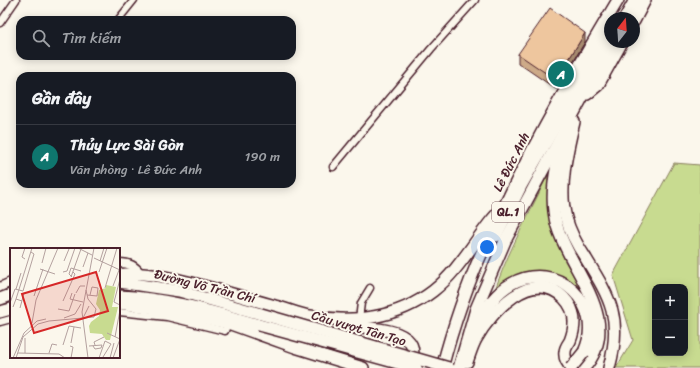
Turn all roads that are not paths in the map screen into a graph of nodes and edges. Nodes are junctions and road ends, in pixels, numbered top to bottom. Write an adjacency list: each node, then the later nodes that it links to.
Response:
1 (16, 0): 8 (street)
2 (475, 0): 15 (street)
3 (635, 0): 6 (highway, QL.1)
4 (645, 0): 6 (highway, Lê Đức Anh / QL.1)
5 (133, 1): 7 (street)
6 (624, 11): 16 (highway, Lê Đức Anh / QL.1)
7 (121, 16)
8 (0, 22)
9 (604, 43): 12 (highway, Lê Đức Anh / QL.1)
10 (608, 48): 12 (highway, Lê Đức Anh / QL.1)
11 (619, 48): 13 (highway, Lê Đức Anh / QL.1)
12 (593, 68): 13 (highway, Lê Đức Anh / QL.1); 16 (highway, Lê Đức Anh / QL.1)
13 (580, 102): 14 (highway, Lê Đức Anh / QL.1); 50 (highway, Lê Đức Anh / QL.1)
14 (565, 131): 40 (highway, Lê Đức Anh / QL.1); 41 (highway)
15 (333, 167)
16 (518, 186): 17 (highway); 17 (highway, Lê Đức Anh / QL.1); 46 (highway, Lê Đức Anh / QL.1)
17 (503, 208): 37 (highway); 45 (highway, Lê Đức Anh / QL.1)
18 (120, 262): 19 (street)
19 (141, 274): 20 (highway); 34 (highway)
20 (120, 275)
21 (544, 277): 29 (highway); 40 (highway); 41 (highway)
22 (10, 282): 24 (street)
23 (120, 282): 36 (highway, Đường Võ Trần Chí)
24 (0, 287)
25 (370, 288): 37 (street)
26 (10, 295): 28 (highway)
27 (120, 296): 36 (highway, Đường Võ Trần Chí)
28 (0, 299)
29 (510, 299): 48 (highway); 49 (highway)
30 (120, 303): 39 (highway)
31 (10, 309): 32 (highway)
32 (0, 312)
33 (120, 312): 39 (street)
34 (309, 316): 37 (highway); 43 (highway)
35 (10, 319): 38 (street)
36 (260, 319): 44 (highway, bridge); 46 (highway, Cầu vượt Tân Tạo, bridge)
37 (364, 319)
38 (0, 322)
39 (228, 323): 42 (highway)
40 (468, 335): 47 (highway, Lê Đức Anh / QL.1)
41 (586, 360): 49 (highway, bridge)
42 (363, 368)
43 (408, 368)
44 (416, 368)
45 (442, 368)
46 (449, 368)
47 (459, 368)
48 (465, 368)
49 (571, 368)
50 (609, 368)

